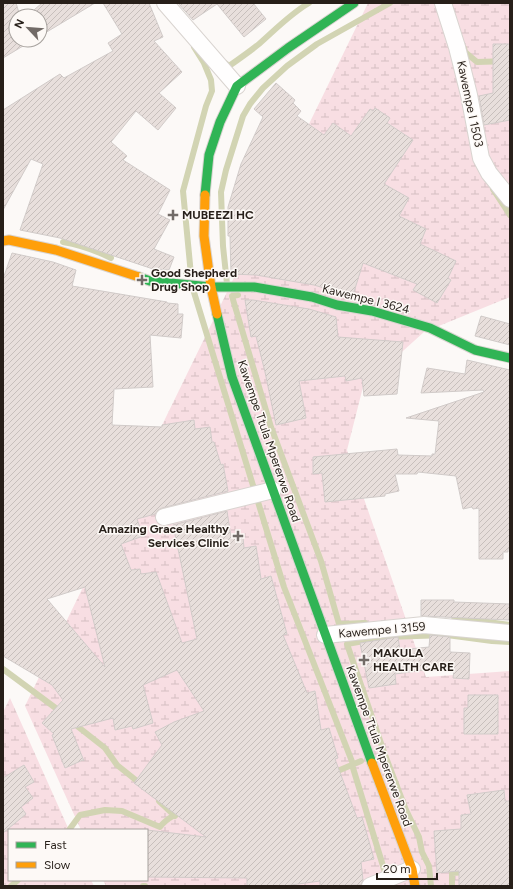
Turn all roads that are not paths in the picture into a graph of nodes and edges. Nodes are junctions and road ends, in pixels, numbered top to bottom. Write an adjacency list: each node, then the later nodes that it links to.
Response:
1 (165, 3): 4 (street)
2 (354, 3): 4 (street, Kawempe Ttula Mpererwe Road)
3 (443, 3): 5 (street, Kawempe I 1503)
4 (237, 86): 7 (street, Kawempe Ttula Mpererwe Road)
5 (510, 199)
6 (3, 241): 7 (street, Kawempe I 3624)
7 (211, 288): 8 (street, Kawempe I 3624); 9 (street, Kawempe Ttula Mpererwe Road)
8 (510, 358)
9 (273, 490): 10 (street); 12 (street, Kawempe Ttula Mpererwe Road)
10 (164, 517)
11 (510, 633): 12 (street, Kawempe I 3159)
12 (325, 635): 13 (street, Kawempe Ttula Mpererwe Road)
13 (412, 869): 14 (street); 15 (street, Kawempe Ttula Mpererwe Road)
14 (370, 886)
15 (415, 886)

